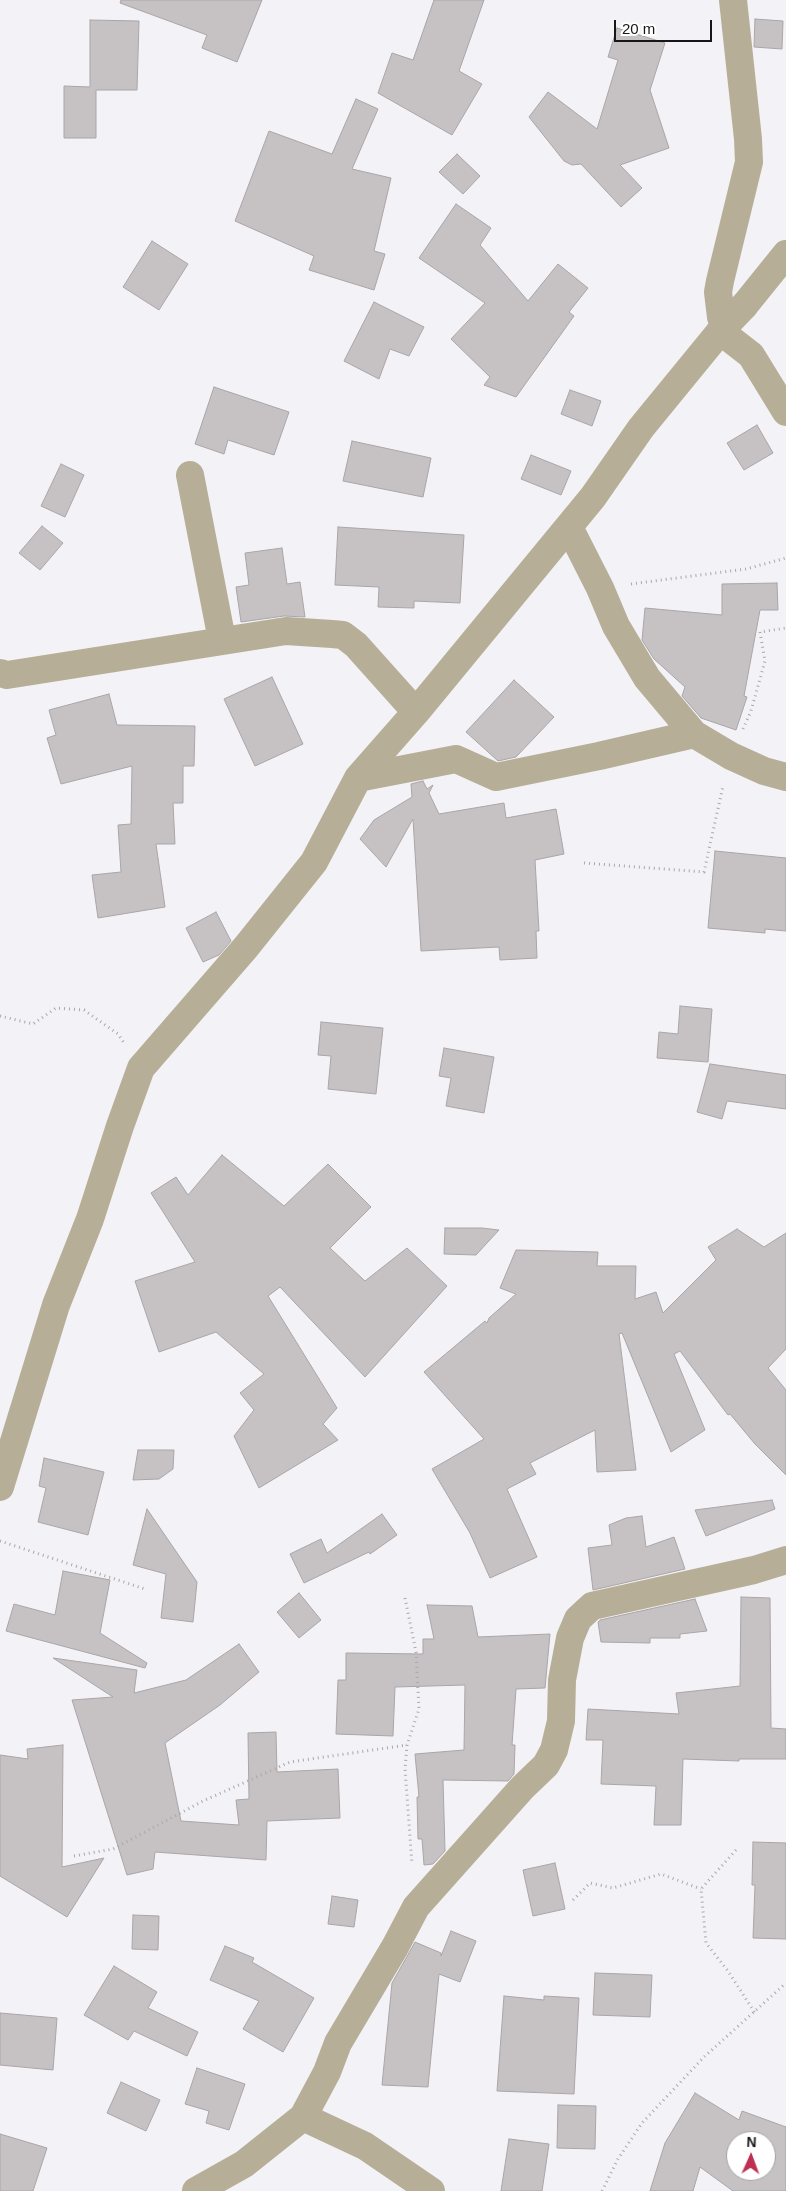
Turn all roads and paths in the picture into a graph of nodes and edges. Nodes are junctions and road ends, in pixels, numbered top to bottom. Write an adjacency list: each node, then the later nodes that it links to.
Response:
1 (733, 0): 3 (street)
2 (786, 254): 3 (street, bridge)
3 (721, 330): 4 (street); 6 (street)
4 (786, 412)
5 (190, 475): 10 (street)
6 (569, 527): 8 (street); 12 (street)
7 (786, 558): 8 (path)
8 (600, 588): 13 (street)
9 (786, 628): 14 (path)
10 (222, 640): 11 (street); 12 (street)
11 (0, 674)
12 (416, 712): 16 (street)
13 (694, 734): 14 (street); 16 (street)
14 (731, 756): 15 (street); 17 (path)
15 (786, 776)
16 (358, 778): 19 (street)
17 (584, 863)
18 (0, 1016): 19 (path)
19 (142, 1068): 20 (street)
20 (0, 1487)
21 (0, 1542): 23 (path)
22 (786, 1560): 30 (street)
23 (145, 1589)
24 (405, 1598): 25 (path)
25 (407, 1745): 27 (path); 30 (path)
26 (736, 1850): 28 (path)
27 (74, 1856)
28 (701, 1889): 29 (path); 32 (path)
29 (573, 1900)
30 (416, 1907): 33 (street)
31 (786, 1983): 32 (path)
32 (754, 2013): 36 (path)
33 (303, 2117): 34 (street); 35 (street)
34 (196, 2191)
35 (431, 2191)
36 (602, 2191)

